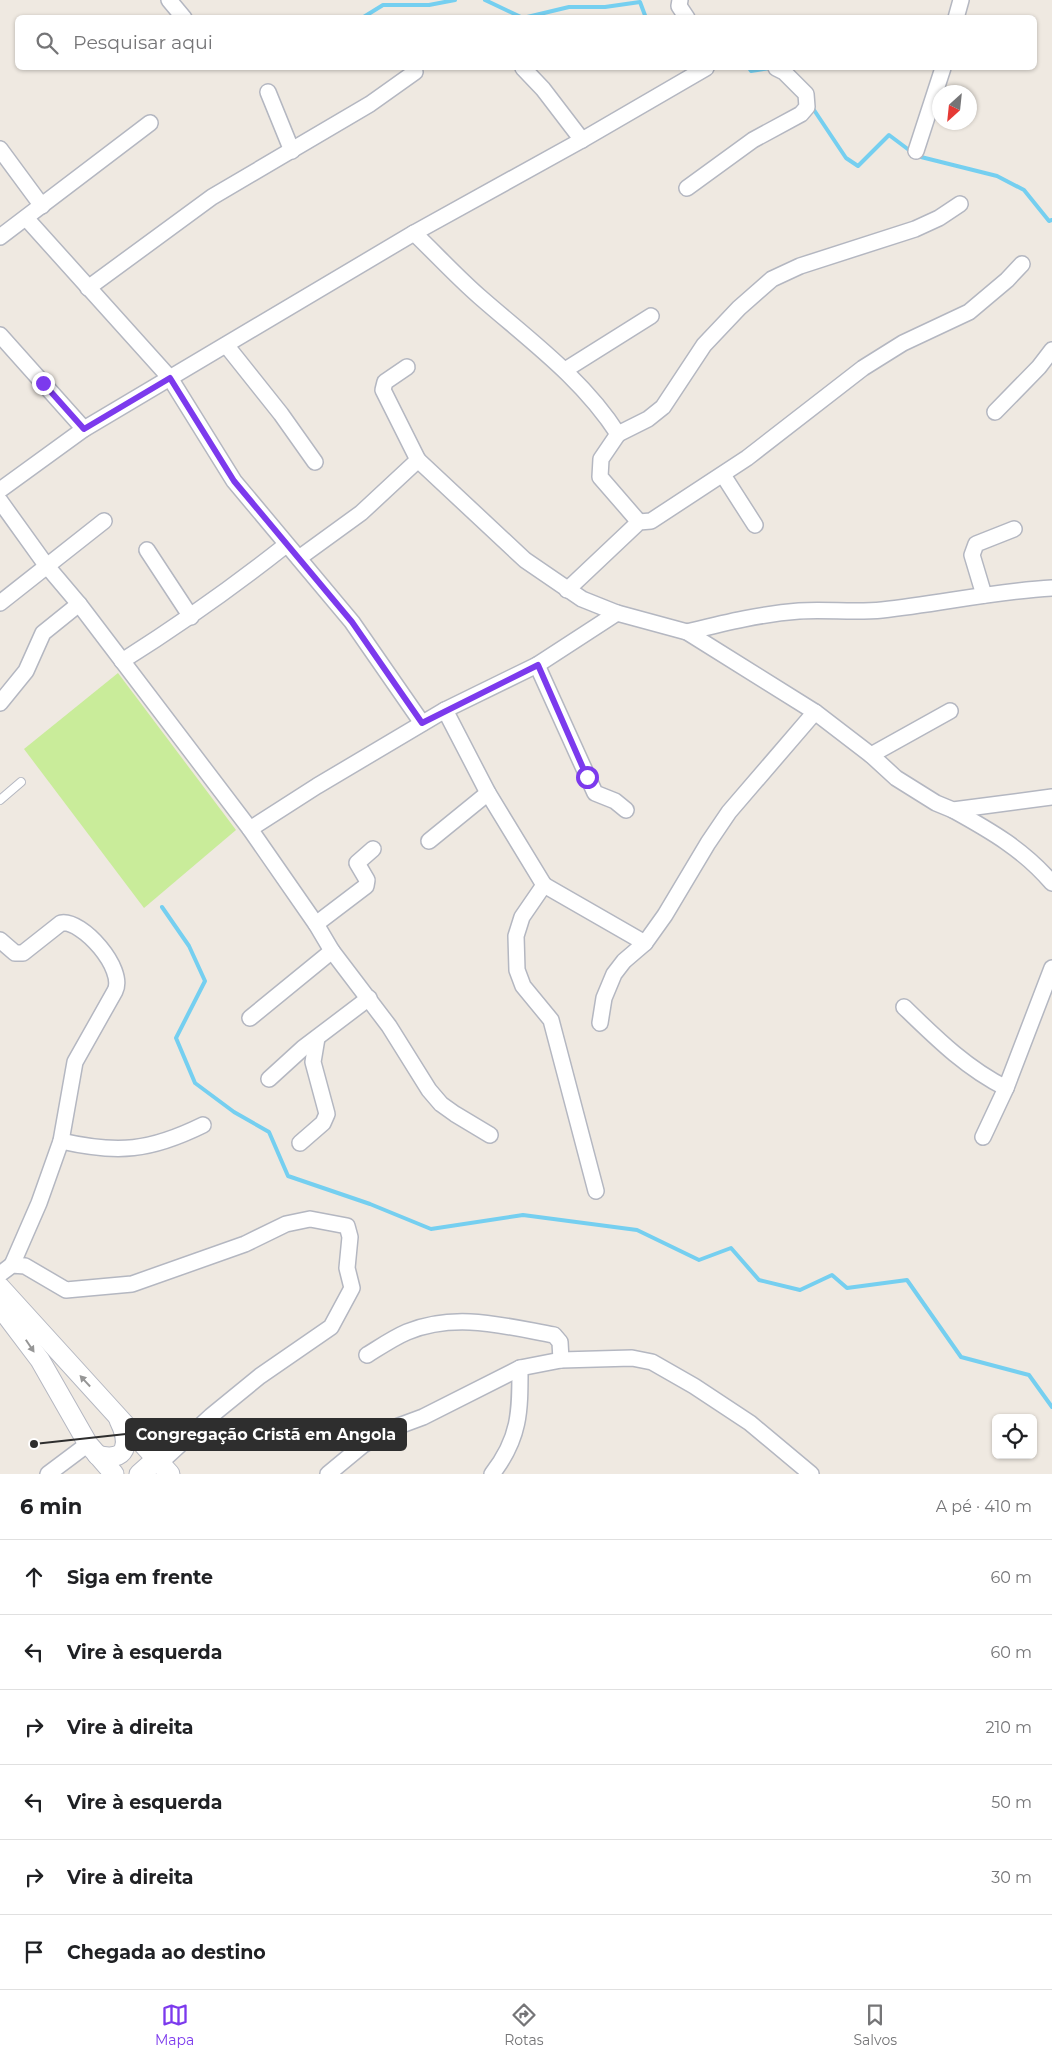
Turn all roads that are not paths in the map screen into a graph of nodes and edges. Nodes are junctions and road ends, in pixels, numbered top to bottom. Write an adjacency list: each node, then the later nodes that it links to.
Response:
1 (169, 0): 4 (street)
2 (680, 0): 5 (street)
3 (961, 0): 6 (street)
4 (182, 15)
5 (684, 15)
6 (957, 15)
7 (525, 70): 14 (street)
8 (703, 70): 14 (street)
9 (780, 70): 18 (street)
10 (942, 70): 17 (street)
11 (415, 72): 16 (street)
12 (268, 92): 16 (street)
13 (150, 124): 20 (street)
14 (582, 140): 22 (street)
15 (0, 148): 20 (street)
16 (292, 150): 25 (street)
17 (916, 151)
18 (687, 188)
19 (960, 204): 35 (street)
20 (42, 206): 21 (street)
21 (26, 218): 23 (street); 25 (street)
22 (414, 233): 28 (street); 31 (street)
23 (0, 237)
24 (1022, 264): 38 (street)
25 (88, 288): 32 (street)
26 (651, 316): 31 (street)
27 (0, 335): 34 (street)
28 (226, 345): 32 (street); 37 (street)
29 (1052, 350): 33 (street)
30 (407, 367): 36 (street)
31 (565, 370): 35 (street)
32 (170, 378): 34 (street); 45 (street)
33 (994, 412)
34 (84, 429): 39 (street)
35 (618, 434): 42 (street)
36 (418, 460): 47 (street); 50 (street)
37 (315, 462)
38 (723, 476): 42 (street); 43 (street)
39 (0, 490)
40 (0, 501): 48 (street)
41 (104, 521): 48 (street)
42 (638, 522): 50 (street)
43 (755, 525)
44 (1014, 529): 51 (street)
45 (286, 544): 47 (street); 55 (street)
46 (147, 550): 55 (street)
47 (299, 558): 63 (street)
48 (46, 565): 52 (street); 53 (street)
49 (1052, 588): 51 (street)
50 (567, 590): 54 (street)
51 (984, 595): 56 (street)
52 (0, 603)
53 (79, 604): 57 (street); 59 (street)
54 (617, 613): 56 (street); 58 (street)
55 (191, 617): 57 (street)
56 (686, 632): 62 (street)
57 (122, 661): 71 (street)
58 (538, 665): 60 (street); 69 (street)
59 (0, 703)
60 (445, 710): 63 (street); 66 (street)
61 (950, 711): 64 (street)
62 (815, 712): 64 (street); 78 (street)
63 (422, 723): 71 (street)
64 (872, 756): 70 (street)
65 (21, 782): 68 (lane)
66 (488, 793): 72 (street); 75 (street)
67 (1052, 796): 70 (street)
68 (0, 800)
69 (626, 810)
70 (953, 810): 74 (street)
71 (250, 829): 76 (street)
72 (429, 841)
73 (373, 849): 76 (street)
74 (1052, 883)
75 (544, 885): 78 (street); 93 (street)
76 (316, 924): 79 (street)
77 (0, 940): 91 (street)
78 (645, 943): 84 (street)
79 (332, 951): 81 (street); 83 (street)
80 (1052, 968): 87 (street)
81 (369, 998): 85 (street); 89 (street)
82 (904, 1007): 87 (street)
83 (250, 1018)
84 (600, 1023)
85 (317, 1038): 86 (street); 92 (street)
86 (269, 1079)
87 (1006, 1088): 90 (street)
88 (203, 1125): 91 (street)
89 (490, 1135)
90 (983, 1137)
91 (61, 1141): 94 (street)
92 (300, 1143)
93 (596, 1191)
94 (6, 1269): 102 (street)
95 (0, 1287): 100 (street, one-way to 95)
96 (1, 1310): 101 (street, one-way to 101)
97 (367, 1355): 98 (street)
98 (561, 1360): 99 (street); 108 (street)
99 (520, 1368): 106 (street); 107 (street)
100 (118, 1417): 101 (street); 102 (street)
101 (92, 1449): 103 (street); 104 (street)
102 (165, 1469): 105 (street)
103 (48, 1474)
104 (114, 1474)
105 (138, 1474)
106 (328, 1474)
107 (492, 1474)
108 (810, 1474)

